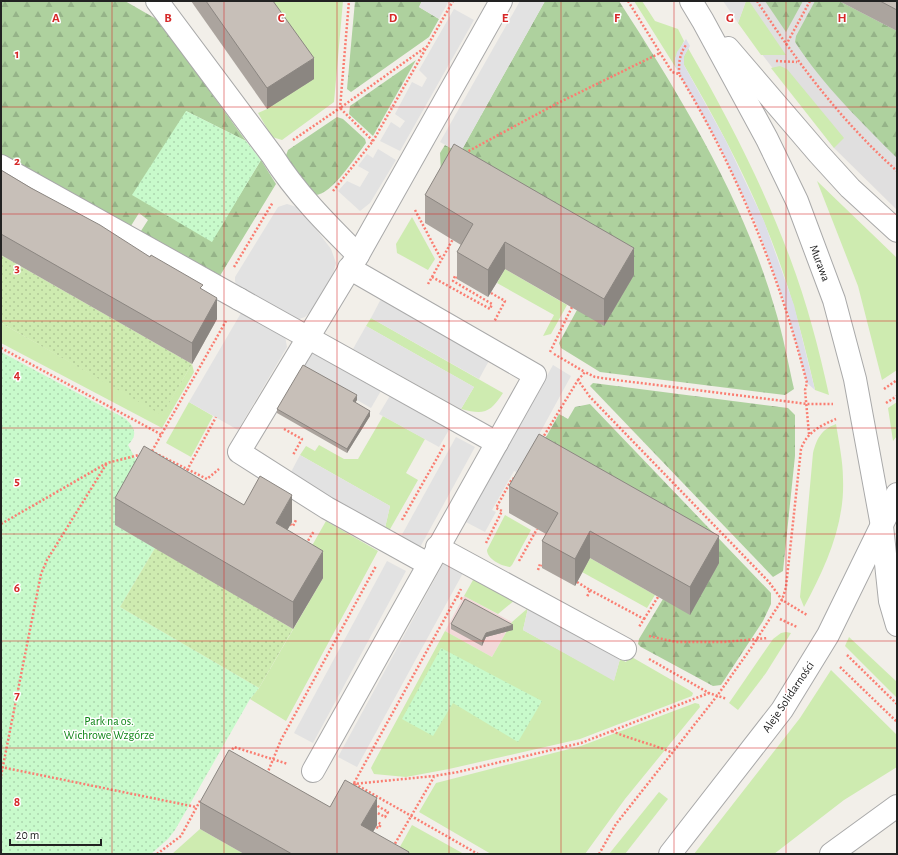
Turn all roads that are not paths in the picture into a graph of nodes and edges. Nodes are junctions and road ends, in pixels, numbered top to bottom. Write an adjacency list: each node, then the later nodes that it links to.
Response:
1 (144, 1): 4 (street)
2 (501, 1): 8 (street)
3 (690, 1): 5 (street, Murawa)
4 (161, 7): 8 (street)
5 (703, 21): 7 (street, Murawa); 12 (street, Murawa)
6 (1, 166): 9 (street)
7 (897, 231)
8 (354, 261): 9 (street); 10 (street)
9 (307, 336): 10 (street); 13 (street)
10 (497, 442): 13 (street)
11 (897, 494): 12 (street, Aleje Solidarności)
12 (882, 526): 14 (street, Murawa); 18 (street, Aleje Solidarności)
13 (433, 556): 15 (street); 16 (street)
14 (897, 625)
15 (625, 649)
16 (313, 772)
17 (897, 806): 19 (street)
18 (670, 854)
19 (831, 854)

